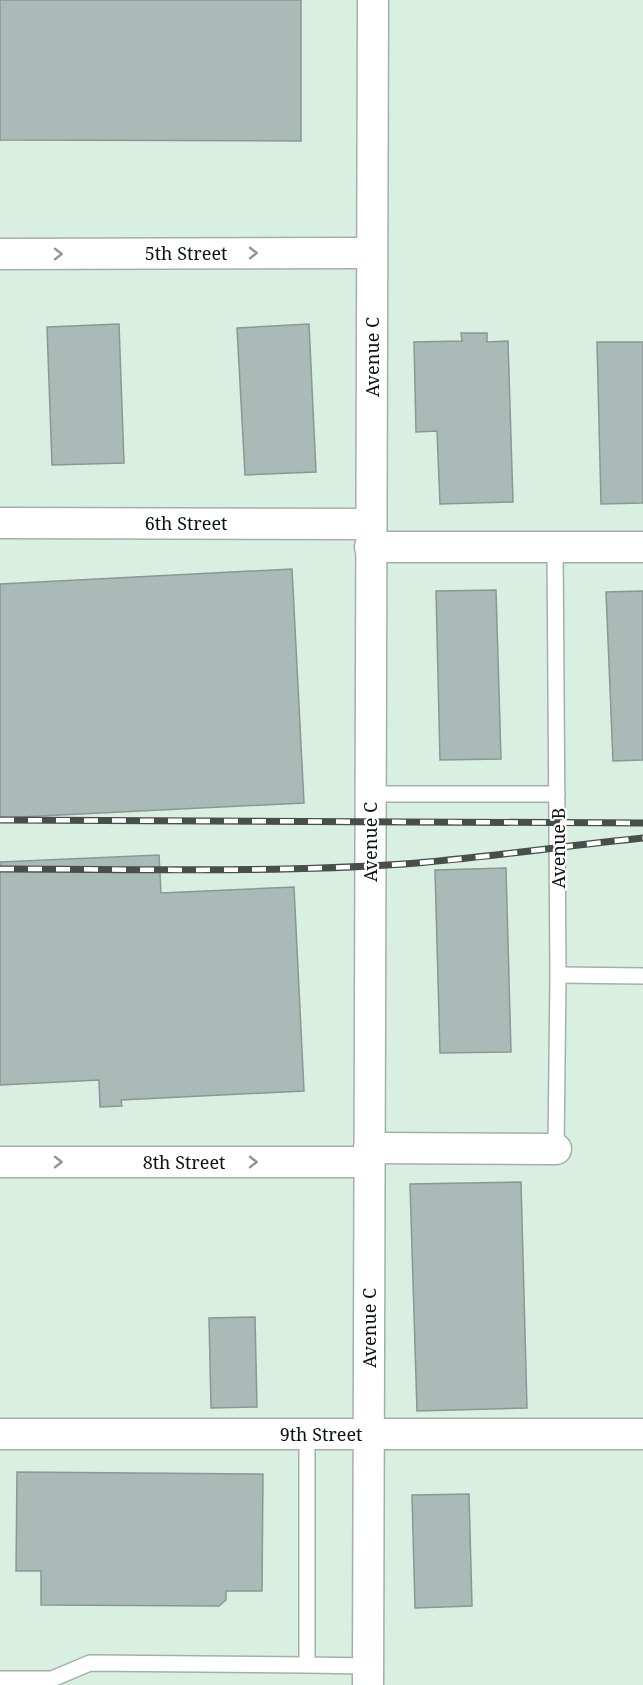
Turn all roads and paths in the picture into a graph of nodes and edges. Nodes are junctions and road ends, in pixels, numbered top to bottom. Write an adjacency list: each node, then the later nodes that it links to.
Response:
1 (373, 0): 2 (street, Avenue C)
2 (372, 253): 3 (street, 5th Street, one-way to 2); 5 (street, Avenue C)
3 (0, 254)
4 (0, 522): 5 (street, 6th Street)
5 (371, 535): 6 (street, 6th Street); 8 (street, Avenue C)
6 (555, 546): 7 (street, 6th Street); 9 (lane, Avenue B)
7 (643, 547)
8 (370, 794): 9 (lane); 13 (street, Avenue C)
9 (557, 794): 10 (lane, Avenue B)
10 (558, 975): 11 (lane); 12 (lane, Avenue B)
11 (643, 975)
12 (556, 1149): 13 (street, 8th Street)
13 (368, 1155): 14 (street, 8th Street, one-way to 13); 17 (street, Avenue C)
14 (0, 1162)
15 (0, 1434): 16 (street, 9th Street)
16 (307, 1434): 17 (street, 9th Street); 19 (lane)
17 (369, 1434): 18 (street, 9th Street); 20 (street, Avenue C)
18 (643, 1434)
19 (307, 1665): 20 (lane); 21 (lane)
20 (368, 1675)
21 (0, 1679)

